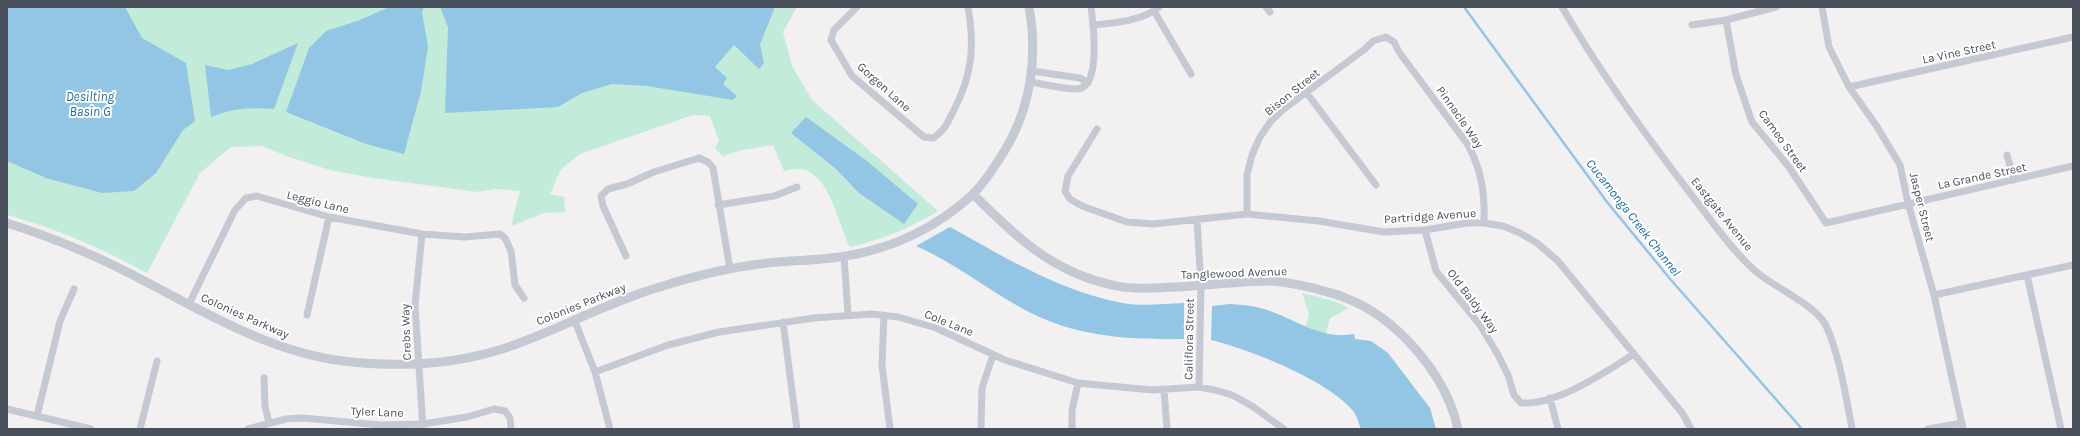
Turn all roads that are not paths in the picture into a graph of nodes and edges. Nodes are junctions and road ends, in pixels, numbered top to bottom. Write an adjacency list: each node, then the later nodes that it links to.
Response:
1 (857, 7): 2 (street, Gorgen Lane)
2 (968, 7)
3 (1029, 7): 14 (street, Colonies Parkway)
4 (1091, 7): 10 (street)
5 (1562, 7): 82 (street, Eastgate Avenue)
6 (1776, 7): 9 (street)
7 (1822, 7): 18 (street, Jasper Street)
8 (1156, 9): 10 (street); 15 (street)
9 (1726, 20): 11 (street); 34 (street, Cameo Street)
10 (1094, 25): 17 (street)
11 (1692, 25)
12 (2073, 36): 18 (street, La Vine Street)
13 (1386, 37): 19 (street, Bison Street); 33 (street, Pinnacle Way)
14 (1032, 71): 16 (street, Colonies Parkway); 17 (street)
15 (1191, 74)
16 (1030, 82): 17 (street); 26 (street, Colonies Parkway)
17 (1088, 83)
18 (1849, 87): 27 (street, Jasper Street)
19 (1306, 92): 24 (street); 29 (street, Bison Street)
20 (1097, 129): 31 (street, Partridge Avenue)
21 (2008, 155): 23 (street)
22 (2073, 166): 23 (street, La Grande Street)
23 (2014, 180): 27 (street, La Grande Street)
24 (1376, 185)
25 (797, 187): 28 (street)
26 (973, 194): 38 (street, Colonies Parkway); 42 (street, Tanglewood Avenue)
27 (1908, 203): 34 (street, La Grande Street); 44 (street, Jasper Street)
28 (718, 206): 37 (street); 40 (street)
29 (1248, 214): 31 (street, Partridge Avenue); 35 (street, Partridge Avenue)
30 (328, 217): 36 (street, Leggio Lane); 46 (street, Leggio Lane); 48 (street)
31 (1197, 220): 42 (street, Califlora Street)
32 (7, 223): 46 (street, Colonies Parkway)
33 (1484, 223): 35 (street, Partridge Avenue); 53 (street, Partridge Avenue)
34 (1826, 223)
35 (1425, 230): 61 (street, Old Baldy Way)
36 (422, 234): 45 (street, Leggio Lane); 55 (street, Crebs Way)
37 (626, 256)
38 (844, 256): 40 (street, Colonies Parkway); 47 (street)
39 (2073, 265): 41 (street)
40 (730, 269): 50 (street, Colonies Parkway)
41 (2027, 274): 44 (street); 84 (street)
42 (1201, 285): 59 (street, Califlora Street); 79 (street, Tanglewood Avenue)
43 (74, 289): 63 (street)
44 (1934, 295): 66 (street, Jasper Street)
45 (524, 298)
46 (189, 304): 55 (street, Colonies Parkway)
47 (848, 314): 49 (street, Cole Lane); 51 (street, Cole Lane)
48 (307, 315)
49 (884, 315): 52 (street, Cole Lane); 74 (street)
50 (574, 319): 55 (street, Colonies Parkway); 56 (street)
51 (783, 322): 56 (street, Cole Lane); 73 (street)
52 (992, 354): 58 (street, Cole Lane); 75 (street)
53 (1634, 354): 61 (street); 81 (street, Partridge Avenue)
54 (157, 361): 69 (street)
55 (418, 365): 67 (street, Crebs Way)
56 (595, 372): 72 (street)
57 (264, 378): 64 (street)
58 (1078, 383): 60 (street, Cole Lane); 76 (street)
59 (1199, 388): 60 (street, Cole Lane); 78 (street, Cole Lane)
60 (1164, 390): 77 (street)
61 (1550, 398): 80 (street)
62 (7, 409): 63 (street)
63 (37, 416): 68 (street)
64 (269, 423): 65 (street, Tyler Lane); 70 (street, Tyler Lane)
65 (337, 425): 67 (street, Tyler Lane)
66 (1963, 426): 83 (street)
67 (423, 427): 71 (street, Tyler Lane)
68 (91, 429)
69 (140, 429)
70 (248, 429)
71 (511, 429)
72 (610, 429)
73 (797, 429)
74 (890, 429)
75 (981, 429)
76 (1072, 429)
77 (1167, 429)
78 (1284, 429)
79 (1458, 429)
80 (1558, 429)
81 (1691, 429)
82 (1852, 429)
83 (1928, 429)
84 (2061, 429)

